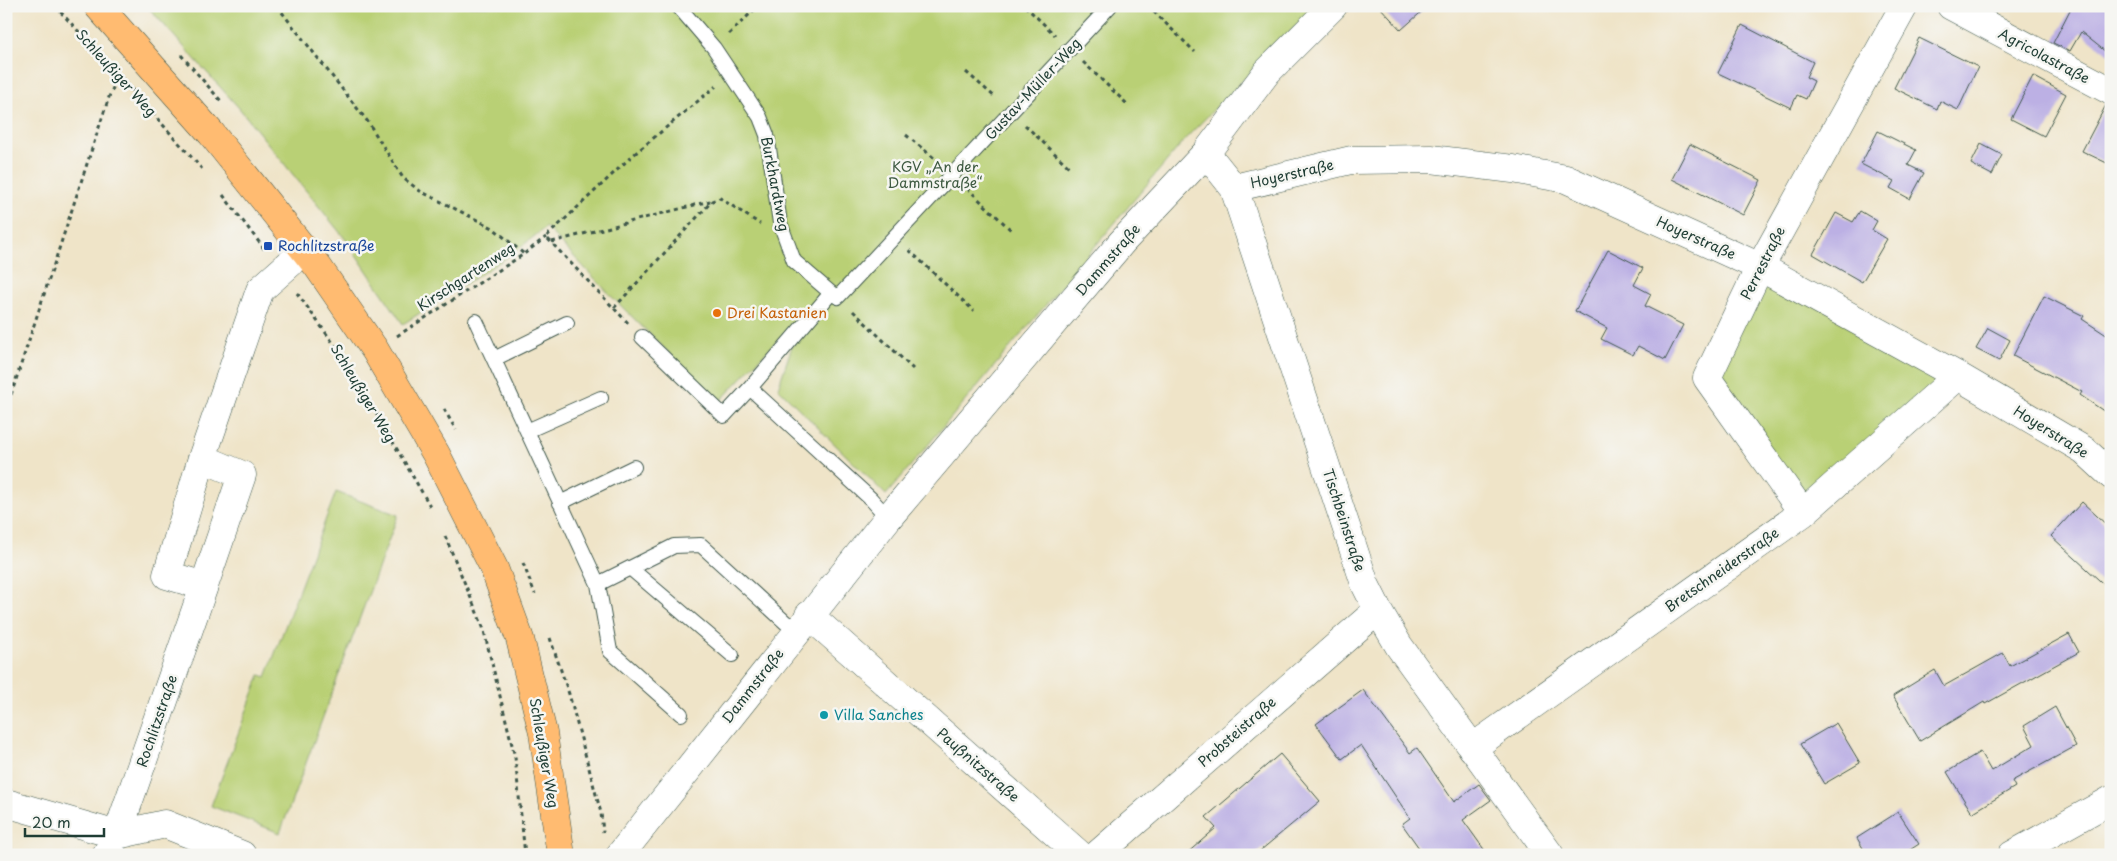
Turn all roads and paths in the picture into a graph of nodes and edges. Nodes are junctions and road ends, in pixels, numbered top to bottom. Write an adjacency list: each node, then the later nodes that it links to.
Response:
1 (55, 6): 17 (path, Schleußiger Weg)
2 (98, 6): 25 (main road, Schleußiger Weg)
3 (277, 6): 26 (path)
4 (678, 6): 11 (lane, Burkhardtweg)
5 (758, 6): 11 (path)
6 (1110, 6): 22 (lane, Gustav-Müller-Weg)
7 (1148, 6): 12 (path)
8 (1333, 6): 16 (street, Dammstraße)
9 (1904, 6): 27 (street, Perrestraße)
10 (1951, 6): 15 (street, Agricolastraße)
11 (714, 48): 13 (lane, Burkhardtweg)
12 (1195, 52)
13 (731, 73): 21 (path, Kirschgartenweg); 24 (lane, Burkhardtweg)
14 (114, 85): 41 (path)
15 (2111, 91)
16 (1206, 152): 18 (street, Tischbeinstraße); 49 (street, Dammstraße)
17 (204, 171)
18 (1234, 188): 27 (street, Hoyerstraße); 54 (street, Tischbeinstraße)
19 (222, 194): 28 (path, Schleußiger Weg)
20 (712, 201): 23 (path); 24 (path); 30 (path)
21 (546, 237): 23 (path); 26 (path, Kirschgartenweg)
22 (895, 238): 29 (lane, Gustav-Müller-Weg); 31 (path)
23 (551, 242): 30 (path)
24 (786, 242): 29 (lane, Burkhardtweg)
25 (305, 250): 28 (street); 64 (main road, Schleußiger Weg)
26 (524, 254): 34 (path, Kirschgartenweg)
27 (1760, 267): 38 (street, Hoyerstraße); 47 (street, Perrestraße)
28 (280, 271): 43 (street); 48 (path, Schleußiger Weg)
29 (835, 295): 37 (path); 39 (lane)
30 (614, 308): 35 (path)
31 (974, 311)
32 (476, 321): 36 (lane)
33 (567, 323): 36 (lane)
34 (397, 336)
35 (642, 337): 39 (lane)
36 (494, 359): 42 (lane)
37 (913, 369)
38 (1958, 376): 45 (street, Hoyerstraße); 47 (street, Bretschneiderstraße)
39 (750, 388): 49 (lane)
40 (601, 398): 42 (lane)
41 (6, 410)
42 (527, 431): 46 (lane)
43 (202, 458): 53 (street); 53 (street, Rochlitzstraße)
44 (634, 467): 46 (lane)
45 (2111, 475)
46 (560, 503): 52 (lane)
47 (1803, 512): 58 (street, Bretschneiderstraße)
48 (435, 515)
49 (888, 518): 55 (street, Dammstraße)
50 (443, 532): 63 (path)
51 (630, 568): 52 (lane); 55 (lane); 56 (lane)
52 (598, 584): 57 (lane)
53 (204, 586): 61 (street, Rochlitzstraße)
54 (1378, 610): 58 (street, Tischbeinstraße); 67 (street, Probsteistraße)
55 (802, 623): 65 (street, Dammstraße); 66 (street, Paußnitzstraße)
56 (732, 655)
57 (681, 714)
58 (1472, 748): 68 (street, Tischbeinstraße)
59 (2111, 800): 69 (street)
60 (6, 803): 61 (street)
61 (111, 845): 62 (street)
62 (242, 855)
63 (525, 855)
64 (561, 855)
65 (620, 855)
66 (1080, 855)
67 (1097, 855)
68 (1550, 855)
69 (2012, 855)

